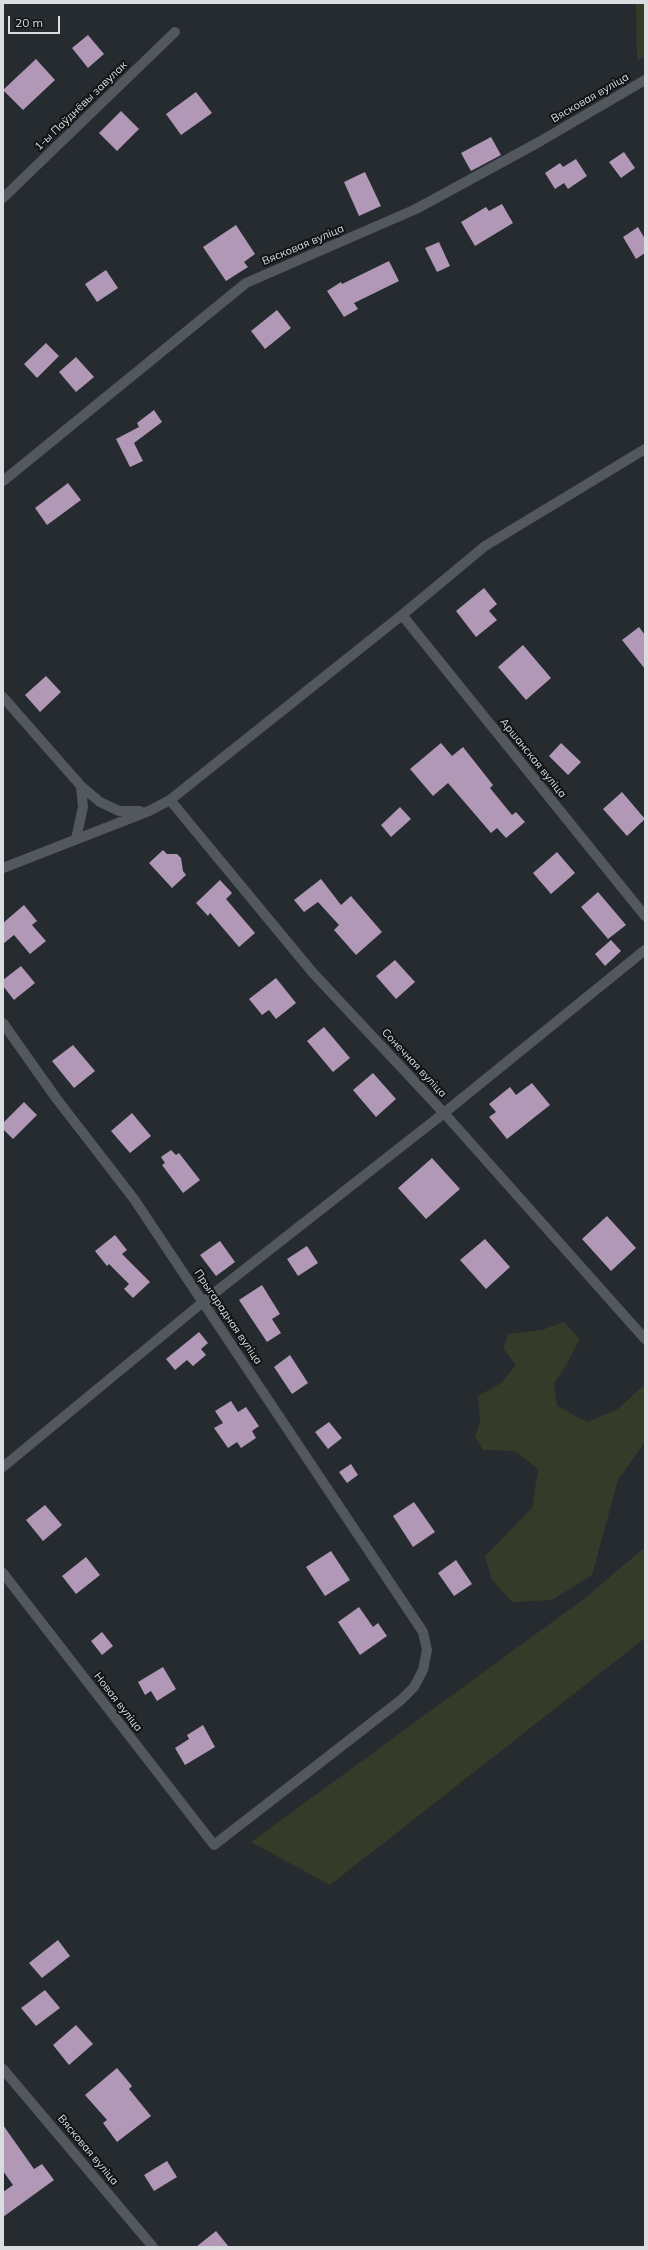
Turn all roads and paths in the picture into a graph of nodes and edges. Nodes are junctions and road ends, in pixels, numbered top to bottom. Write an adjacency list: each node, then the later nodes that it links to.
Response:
1 (175, 32): 3 (street, 1-ы Паўднёвы завулак)
2 (644, 83): 5 (street, Вясковая вуліца)
3 (3, 198)
4 (645, 449): 6 (street)
5 (3, 481)
6 (402, 615): 9 (street); 13 (street, Аршанская вуліца)
7 (3, 697): 8 (street)
8 (81, 786): 10 (street); 11 (street)
9 (170, 800): 10 (street); 16 (street, Сонечная вуліца)
10 (149, 811): 11 (street)
11 (76, 839): 12 (street)
12 (3, 868)
13 (645, 916)
14 (645, 950): 16 (street)
15 (3, 1023): 17 (street, Прыгарадная вуліца)
16 (444, 1113): 17 (street); 18 (street, Сонечная вуліца)
17 (204, 1302): 19 (street); 21 (street, Прыгарадная вуліца)
18 (645, 1339)
19 (3, 1467)
20 (3, 1573): 21 (street, Новая вуліца)
21 (214, 1845)
22 (3, 2069): 23 (street, Вясковая вуліца)
23 (153, 2247)

